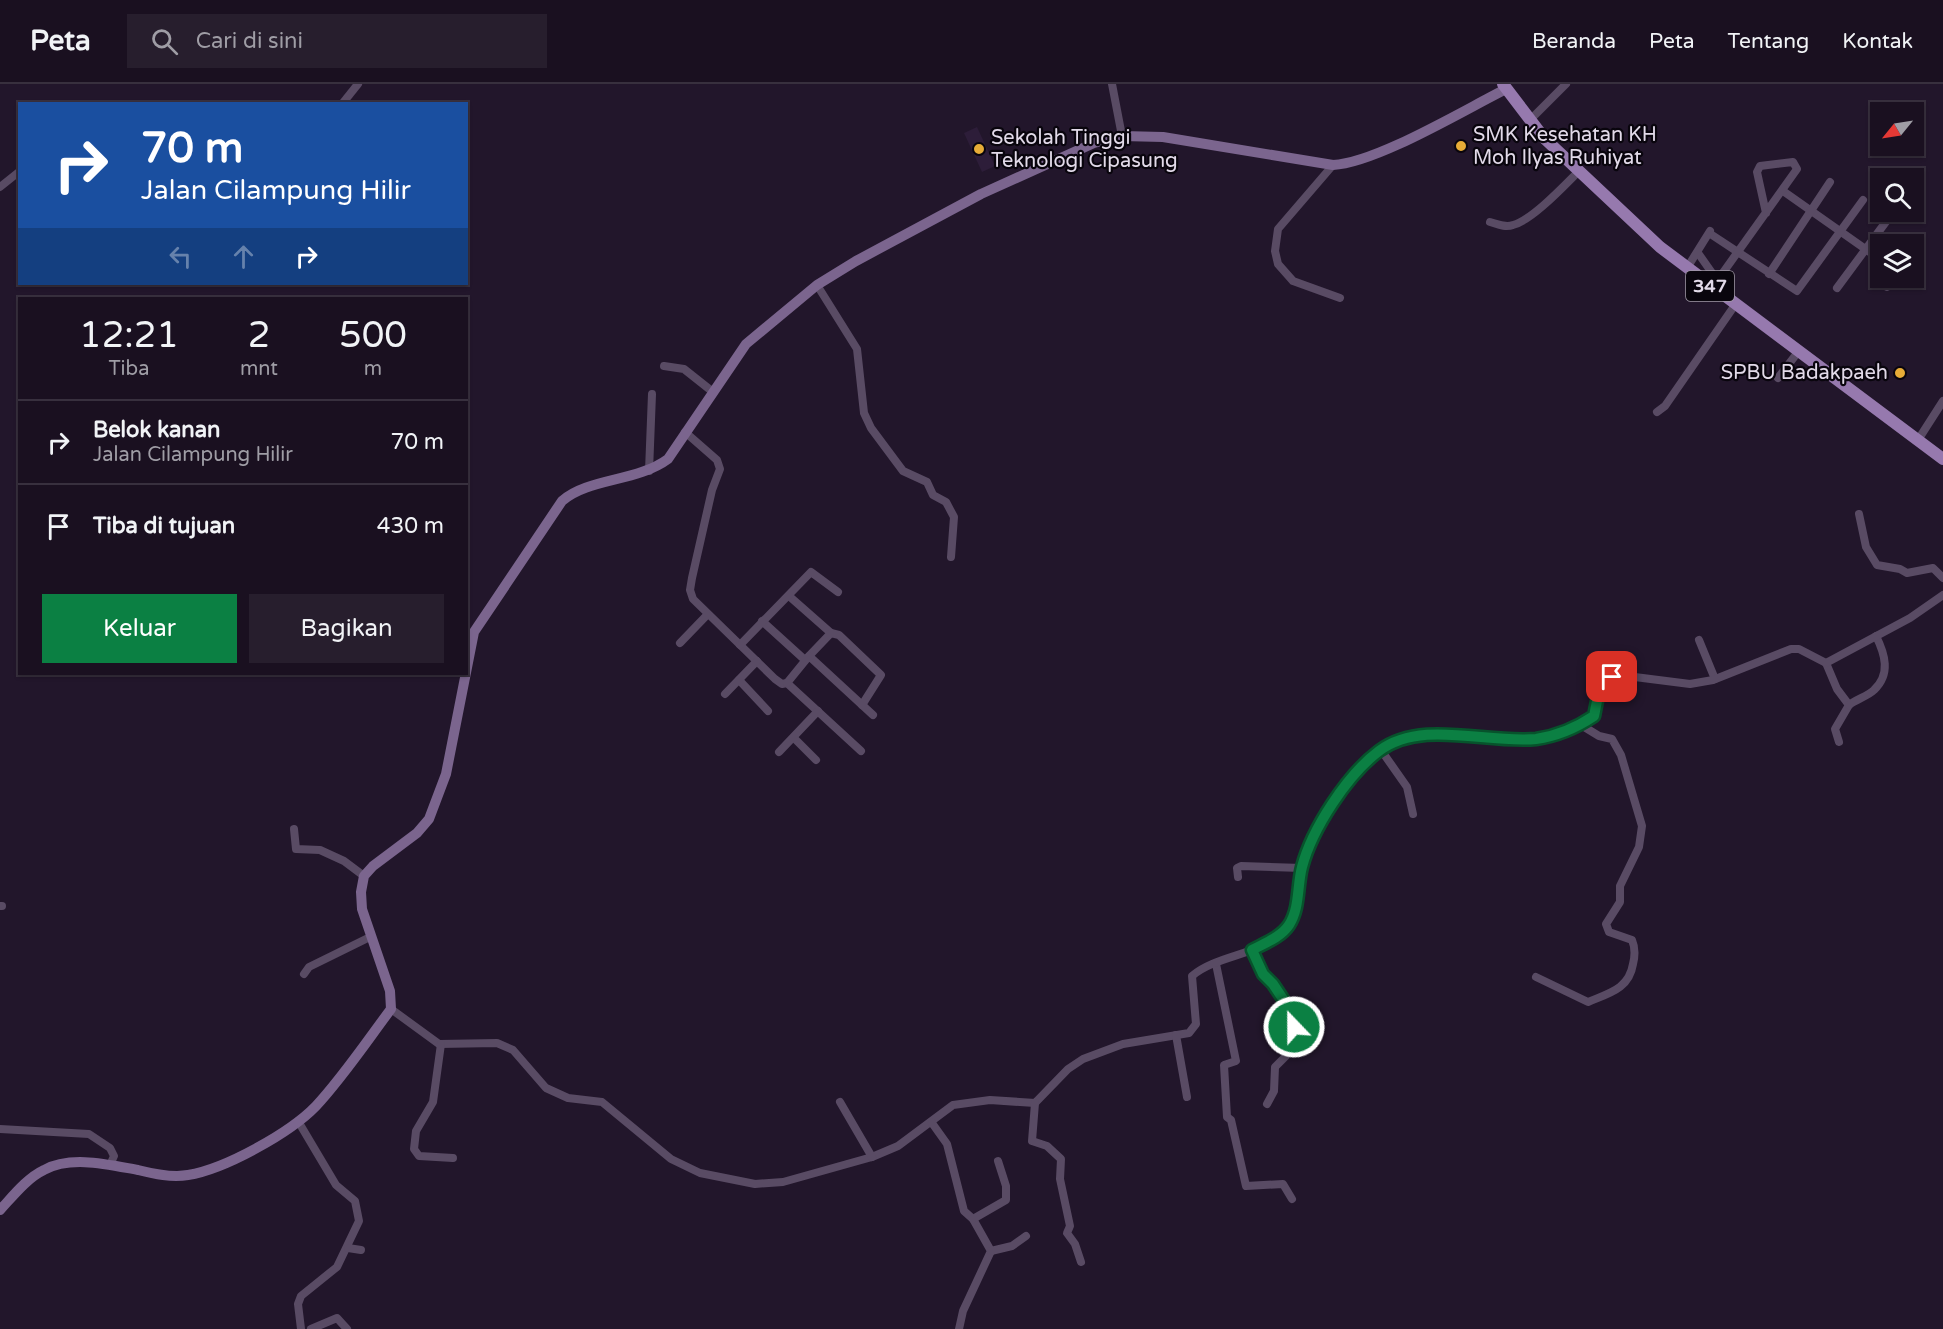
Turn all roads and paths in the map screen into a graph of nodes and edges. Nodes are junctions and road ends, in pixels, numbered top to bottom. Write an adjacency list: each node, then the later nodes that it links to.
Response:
1 (358, 84): 5 (street)
2 (1112, 84): 7 (street)
3 (1566, 84): 6 (street)
4 (1506, 86): 6 (main road, 347); 8 (main road)
5 (344, 102)
6 (1529, 121): 9 (main road, 347)
7 (1122, 136): 8 (main road); 27 (main road)
8 (1333, 165): 29 (street)
9 (1578, 172): 17 (street); 24 (main road, 347)
10 (18, 173): 12 (street)
11 (1830, 182): 15 (street)
12 (0, 187)
13 (1783, 191): 15 (street); 16 (street); 16 (street)
14 (1863, 200): 19 (street)
15 (1812, 211): 19 (street); 25 (street)
16 (1766, 213): 21 (street)
17 (1490, 222)
18 (1886, 222): 20 (street)
19 (1841, 230): 20 (street); 25 (street)
20 (1866, 249): 22 (street); 28 (street)
21 (1738, 252): 23 (street); 25 (street); 26 (street)
22 (1870, 252)
23 (1698, 253): 24 (street); 26 (street)
24 (1687, 268): 26 (main road, 347)
25 (1769, 274)
26 (1714, 284): 30 (main road, 347)
27 (817, 285): 34 (main road); 43 (street)
28 (1837, 288)
29 (1340, 298)
30 (1735, 305): 31 (main road, 347); 37 (street)
31 (1798, 352): 33 (street); 39 (main road, 347)
32 (664, 366): 34 (street)
33 (1778, 378)
34 (713, 392): 38 (main road)
35 (652, 394): 41 (street)
36 (1943, 401): 39 (street)
37 (1657, 412)
38 (685, 432): 41 (main road); 48 (street)
39 (1918, 440): 40 (main road, 347)
40 (1943, 459)
41 (649, 471): 57 (main road)
42 (1859, 514): 44 (street)
43 (951, 557)
44 (1943, 578)
45 (838, 592): 46 (street)
46 (789, 596): 49 (street); 50 (street)
47 (1943, 596): 51 (street)
48 (707, 615): 53 (street); 54 (street)
49 (762, 621): 54 (street); 55 (street)
50 (831, 633): 55 (street); 64 (street)
51 (1876, 636): 58 (street); 65 (street)
52 (1698, 640): 60 (street)
53 (680, 643)
54 (740, 645): 56 (street)
55 (807, 658): 62 (street); 64 (street)
56 (757, 661): 61 (street); 62 (street)
57 (468, 662)
58 (1826, 663): 60 (street); 65 (street)
59 (466, 675): 79 (main road)
60 (1714, 679): 69 (street)
61 (739, 680): 63 (street); 66 (street)
62 (787, 683): 67 (street)
63 (725, 694)
64 (862, 705): 68 (street)
65 (1849, 705): 71 (street)
66 (768, 711)
67 (818, 711): 70 (street); 73 (street)
68 (873, 715)
69 (1581, 725): 72 (street); 85 (street)
70 (794, 738): 74 (street); 75 (street)
71 (1839, 742)
72 (1381, 750): 76 (street); 78 (street)
73 (861, 751)
74 (779, 752)
75 (816, 760)
76 (1413, 814)
77 (294, 829): 79 (street)
78 (1302, 868): 80 (street); 82 (street)
79 (364, 876): 81 (main road)
80 (1238, 877)
81 (370, 937): 84 (street); 86 (main road)
82 (1252, 950): 83 (street); 92 (street)
83 (1216, 964): 87 (street); 100 (street)
84 (304, 974)
85 (1536, 977)
86 (392, 1009): 88 (street); 93 (main road)
87 (1176, 1035): 89 (street); 91 (street)
88 (441, 1044): 96 (street); 97 (street)
89 (1187, 1096)
90 (840, 1102): 96 (street)
91 (1035, 1103): 94 (street); 107 (street)
92 (1267, 1104)
93 (298, 1121): 99 (main road); 104 (street)
94 (932, 1123): 96 (street); 102 (street)
95 (0, 1129): 99 (street)
96 (872, 1156)
97 (453, 1158)
98 (998, 1161): 102 (street)
99 (110, 1165): 101 (main road)
100 (1292, 1199)
101 (0, 1210)
102 (973, 1219): 106 (street)
103 (1026, 1236): 106 (street)
104 (348, 1248): 105 (street); 108 (street)
105 (361, 1250)
106 (991, 1251): 111 (street)
107 (1081, 1262)
108 (301, 1329)
109 (311, 1329): 110 (street)
110 (347, 1329)
111 (959, 1329)

